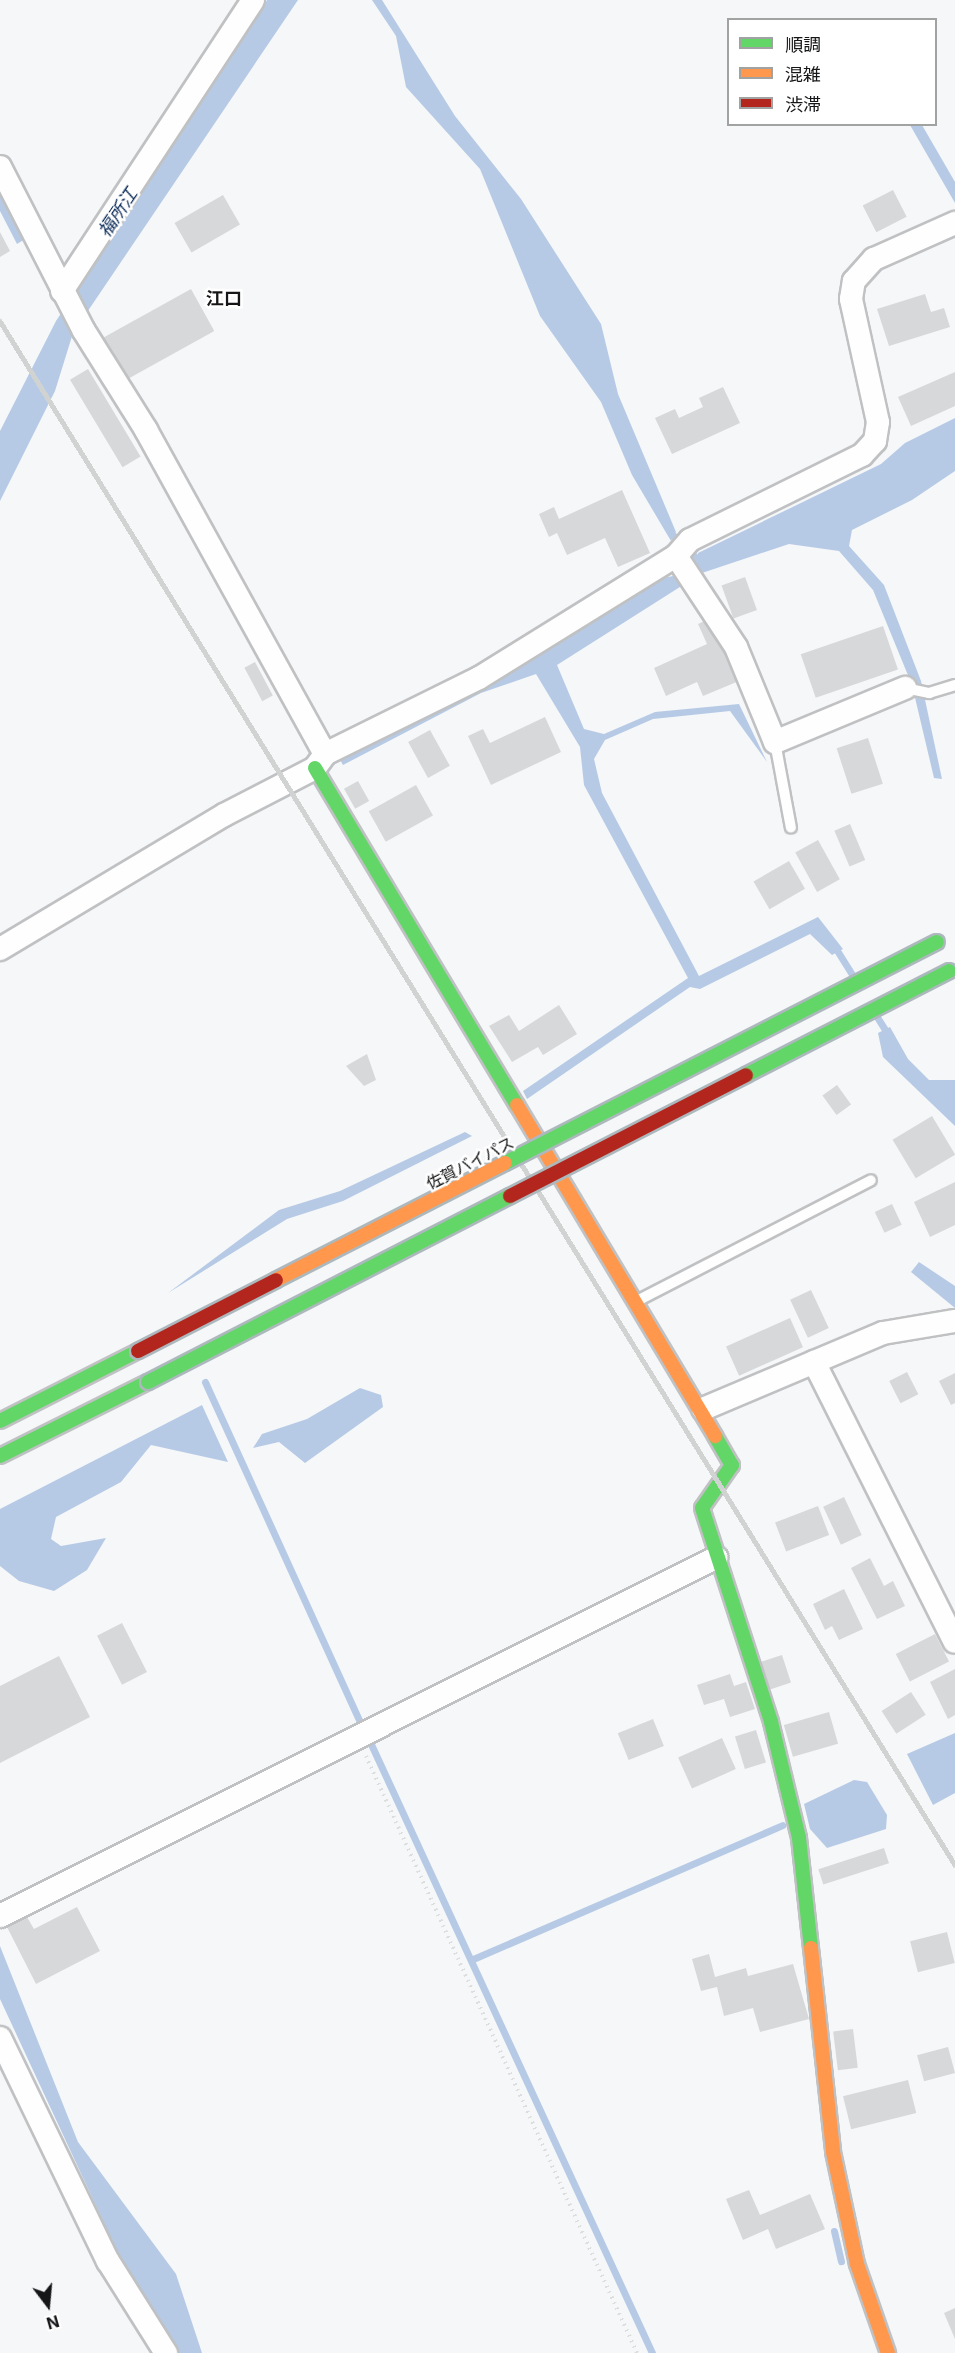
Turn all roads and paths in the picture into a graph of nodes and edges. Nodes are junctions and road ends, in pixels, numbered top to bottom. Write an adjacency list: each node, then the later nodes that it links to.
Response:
1 (253, 0): 4 (street)
2 (0, 166): 4 (street)
3 (955, 223): 5 (street)
4 (62, 291): 9 (street)
5 (683, 553): 8 (street); 9 (street)
6 (955, 685): 7 (lane)
7 (905, 688): 8 (street)
8 (775, 742): 10 (lane)
9 (320, 761): 12 (street); 15 (main road)
10 (791, 828)
11 (955, 932): 19 (main road, 佐賀バイパス, bridge)
12 (0, 950)
13 (952, 970): 20 (main road, bridge)
14 (871, 1180): 15 (lane)
15 (634, 1302): 18 (main road)
16 (955, 1321): 17 (street)
17 (814, 1362): 18 (street); 22 (street)
18 (703, 1409): 21 (main road)
19 (0, 1421)
20 (0, 1456)
21 (716, 1558): 23 (street); 28 (main road)
22 (955, 1642)
23 (358, 1738): 24 (street); 27 (path)
24 (0, 1916)
25 (0, 2038): 26 (street)
26 (166, 2353)
27 (637, 2353)
28 (888, 2353)

